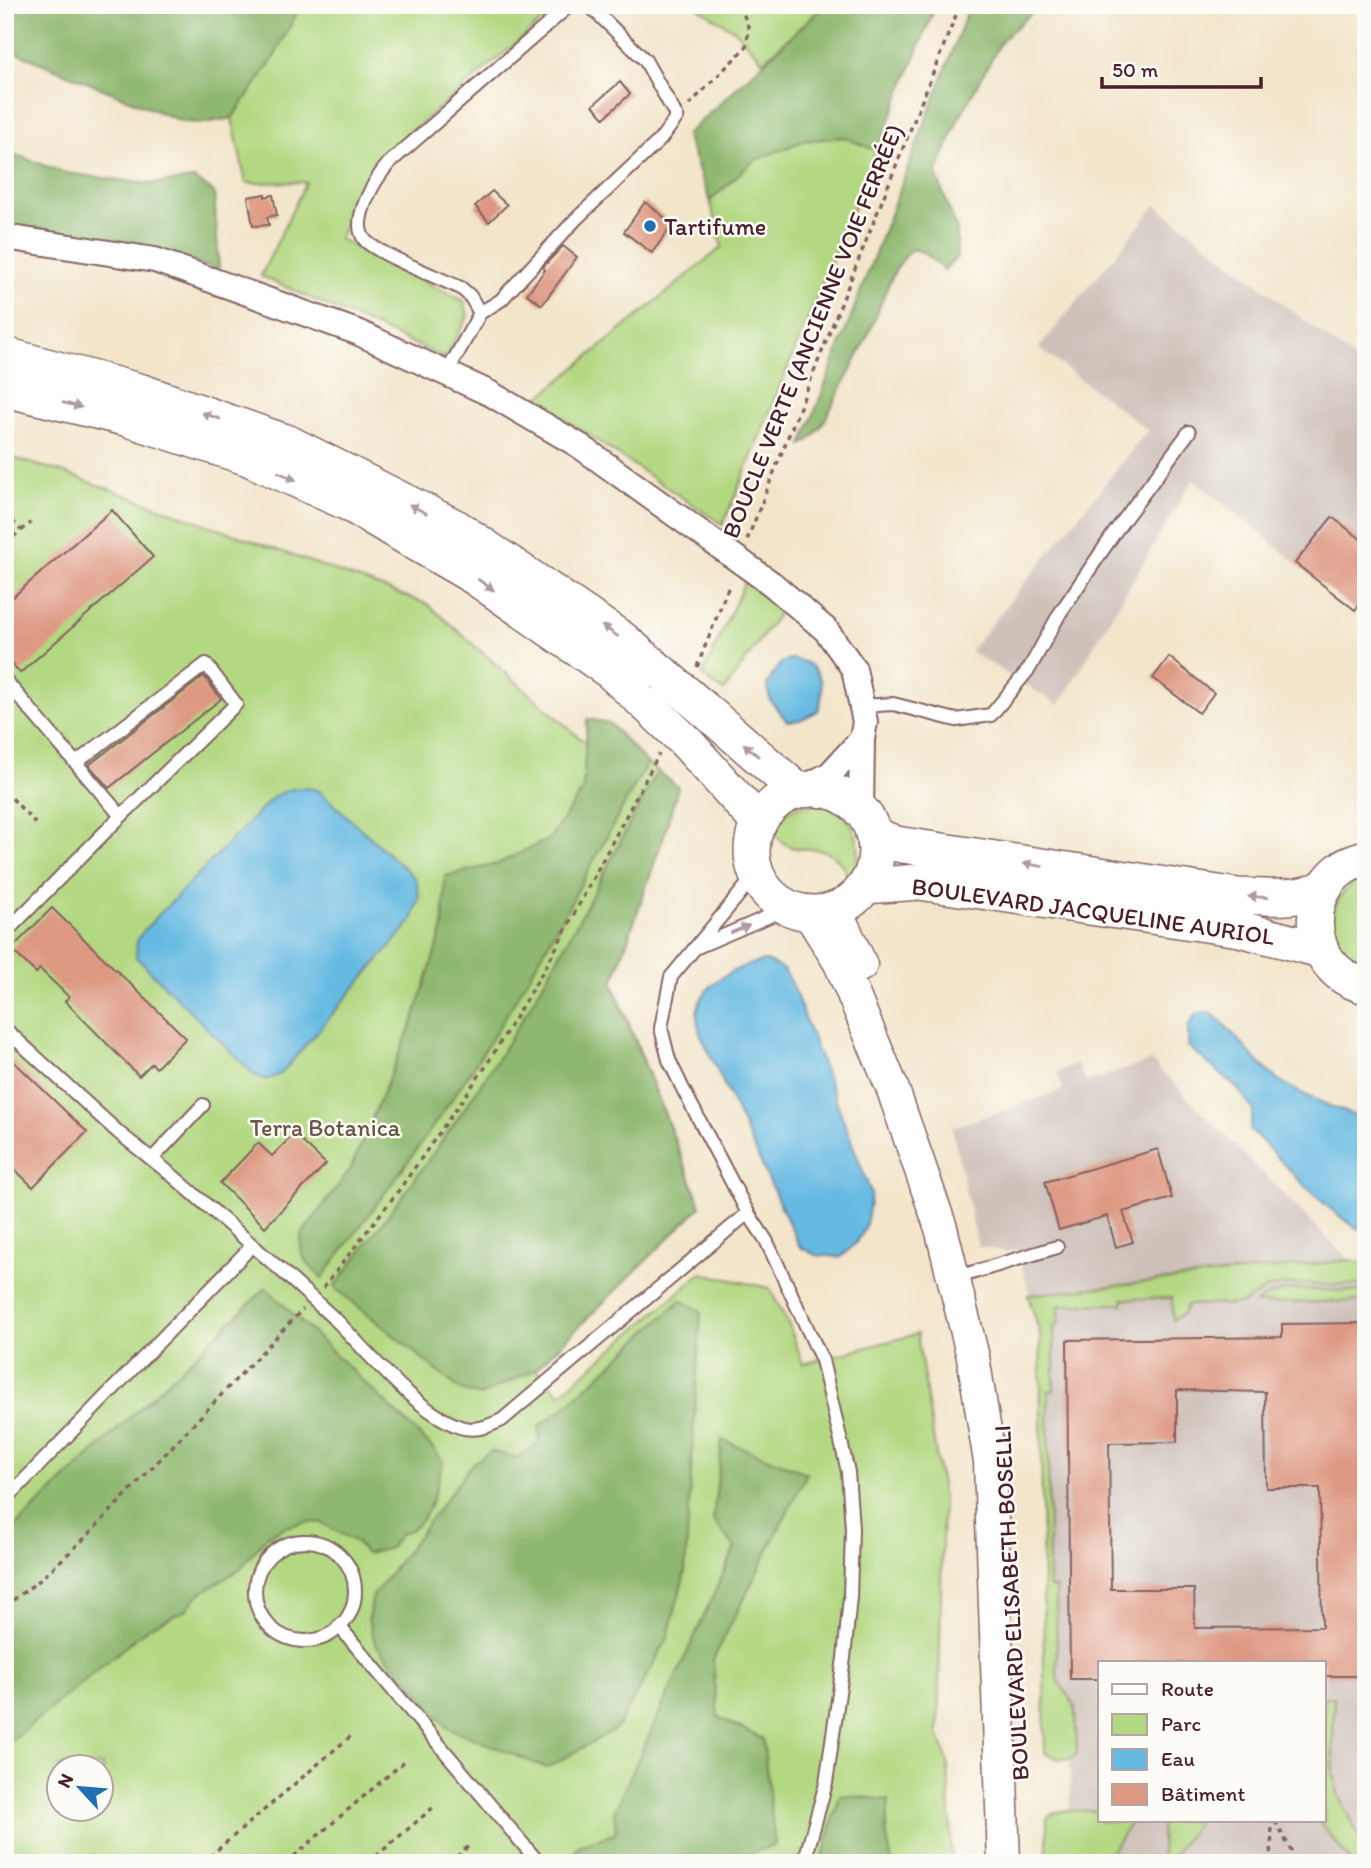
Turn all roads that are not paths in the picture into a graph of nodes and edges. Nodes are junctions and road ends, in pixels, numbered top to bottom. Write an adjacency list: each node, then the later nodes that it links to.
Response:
1 (570, 5): 4 (lane)
2 (589, 5): 4 (lane)
3 (5, 237): 6 (street)
4 (480, 313): 6 (lane)
5 (5, 355): 13 (main road, one-way to 5, bridge)
6 (446, 374): 10 (street, bridge)
7 (5, 389): 15 (main road, one-way to 15, bridge)
8 (1189, 432): 10 (lane)
9 (5, 680): 12 (lane)
10 (862, 706): 11 (street)
11 (862, 739): 13 (street); 16 (street)
12 (77, 762): 14 (lane); 14 (lane)
13 (798, 791): 15 (main road); 16 (main road)
14 (121, 816): 22 (lane)
15 (759, 822): 18 (main road)
16 (867, 822): 19 (main road); 20 (main road, BOULEVARD JACQUELINE AURIOL, one-way to 16)
17 (1366, 858): 20 (main road)
18 (756, 874): 21 (main road); 23 (lane)
19 (864, 886): 21 (main road); 24 (main road, BOULEVARD JACQUELINE AURIOL)
20 (1325, 887): 24 (main road)
21 (811, 910): 23 (lane, one-way to 21); 32 (street, BOULEVARD ELISABETH BOSELLI); 37 (street)
22 (5, 933)
23 (692, 949): 29 (lane)
24 (1321, 950): 25 (main road)
25 (1366, 986)
26 (5, 1030): 28 (lane)
27 (203, 1105): 28 (lane)
28 (152, 1159): 30 (lane)
29 (748, 1213): 30 (lane, bridge); 36 (lane)
30 (252, 1246): 33 (lane)
31 (1057, 1247): 32 (lane)
32 (971, 1273): 38 (street, BOULEVARD ELISABETH BOSELLI)
33 (5, 1500)
34 (339, 1626): 34 (lane); 35 (lane)
35 (539, 1863)
36 (804, 1863)
37 (1004, 1863)
38 (1023, 1863)

